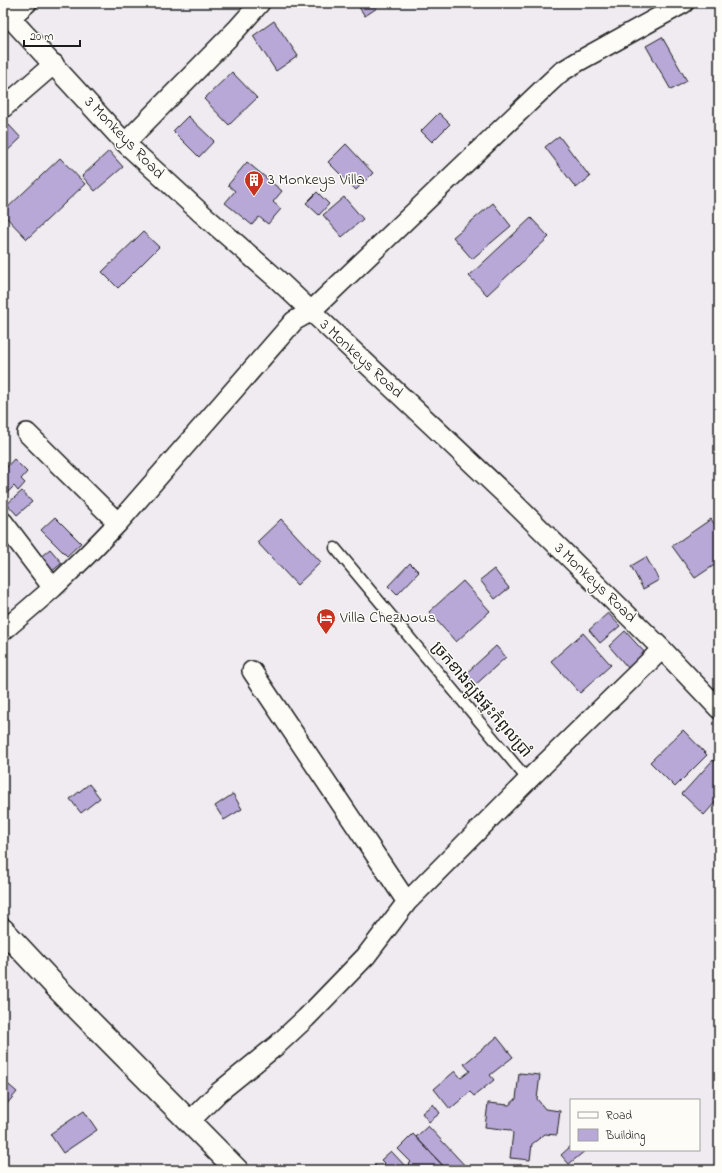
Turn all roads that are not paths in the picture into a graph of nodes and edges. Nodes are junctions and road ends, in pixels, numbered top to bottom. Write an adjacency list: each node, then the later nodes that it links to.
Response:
1 (27, 3): 4 (street)
2 (260, 3): 7 (street)
3 (684, 3): 8 (street)
4 (7, 14): 5 (street, 3 Monkeys Road)
5 (54, 64): 6 (street); 7 (street, 3 Monkeys Road)
6 (3, 108)
7 (125, 142): 8 (street, 3 Monkeys Road)
8 (310, 312): 11 (street); 15 (street, 3 Monkeys Road)
9 (27, 433): 11 (street)
10 (3, 522): 13 (street)
11 (118, 523): 13 (street)
12 (334, 548): 18 (lane, ច្រកខាងត្បូងផ្ទះកំពូលប្រាំ)
13 (53, 588): 14 (street)
14 (3, 631)
15 (662, 649): 17 (street, 3 Monkeys Road); 18 (street)
16 (252, 671): 19 (street)
17 (719, 709)
18 (528, 780): 19 (street)
19 (407, 902): 21 (street)
20 (3, 930): 21 (street)
21 (190, 1121): 22 (street)
22 (237, 1170)

